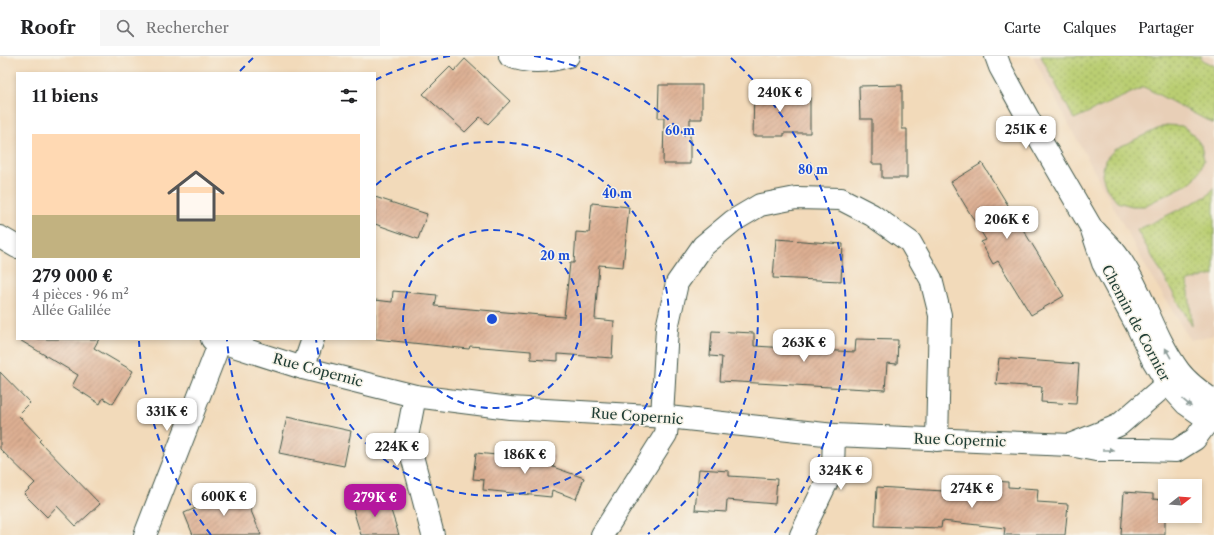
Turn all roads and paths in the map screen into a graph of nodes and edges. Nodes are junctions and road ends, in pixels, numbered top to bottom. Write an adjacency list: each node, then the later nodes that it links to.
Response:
1 (510, 56): 2 (street)
2 (568, 56)
3 (996, 56): 9 (street, Chemin de Cornier)
4 (0, 237): 5 (street)
5 (16, 246)
6 (313, 340): 8 (street)
7 (225, 342): 8 (street, Rue Copernic); 18 (street)
8 (303, 368): 10 (street, Rue Copernic)
9 (1173, 378): 11 (street, Chemin de Cornier); 12 (street, Rue Copernic)
10 (415, 396): 13 (street, Rue Copernic); 19 (street)
11 (1213, 413): 17 (street, Rue Copernic)
12 (1131, 415): 16 (street, Rue Copernic); 17 (street)
13 (665, 417): 14 (street, Rue Copernic); 15 (street); 20 (street)
14 (834, 435): 15 (street, Rue Copernic); 21 (street)
15 (937, 440): 16 (street, Rue Copernic)
16 (1070, 445): 17 (street, Rue Copernic, one-way to 17)
17 (1143, 450)
18 (145, 535)
19 (434, 535)
20 (602, 535)
21 (801, 535)

